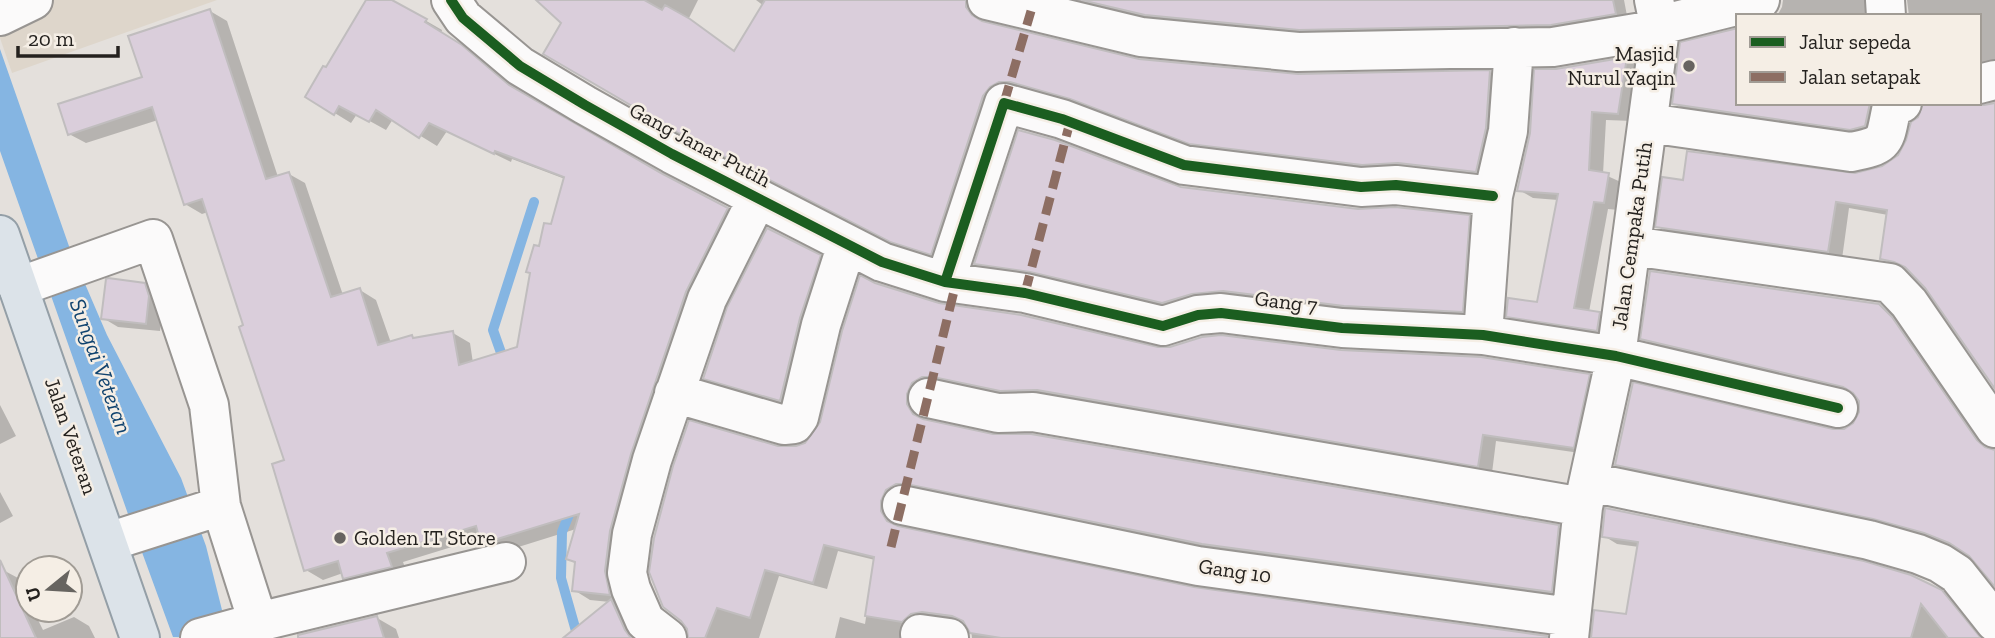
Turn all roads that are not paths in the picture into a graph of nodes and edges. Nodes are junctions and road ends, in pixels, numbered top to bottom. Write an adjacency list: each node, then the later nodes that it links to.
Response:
1 (451, 0): 9 (street, Gang Janar Putih)
2 (987, 0): 5 (street)
3 (1760, 0): 4 (street)
4 (1657, 14): 5 (street); 7 (street, Jalan Cempaka Putih)
5 (1514, 47): 8 (street)
6 (1895, 105): 7 (street)
7 (1648, 122): 12 (street, Jalan Cempaka Putih)
8 (1493, 196): 14 (street); 15 (street)
9 (760, 200): 11 (street, Gang Janar Putih); 17 (street)
10 (0, 235): 13 (main road, Jalan Veteran)
11 (846, 244): 14 (street, Gang Janar Putih); 17 (street)
12 (1632, 246): 16 (street, Jalan Cempaka Putih); 20 (street)
13 (32, 282): 23 (street); 24 (main road, Jalan Veteran)
14 (950, 282): 15 (street, Gang 7)
15 (1483, 335): 16 (street, Gang 7)
16 (1616, 356): 19 (street, Gang 7); 21 (street, Jalan Cempaka Putih)
17 (674, 393): 31 (street)
18 (928, 398): 21 (street)
19 (1838, 408)
20 (1995, 428)
21 (1586, 495): 26 (street); 28 (street, Jalan Cempaka Putih)
22 (902, 505): 28 (street, Gang 10)
23 (221, 506): 24 (street); 27 (street)
24 (124, 537): 29 (main road, Jalan Veteran)
25 (506, 562): 27 (street)
26 (1995, 622)
27 (253, 623): 30 (street)
28 (1570, 627)
29 (140, 638)
30 (200, 638)
31 (667, 638)

